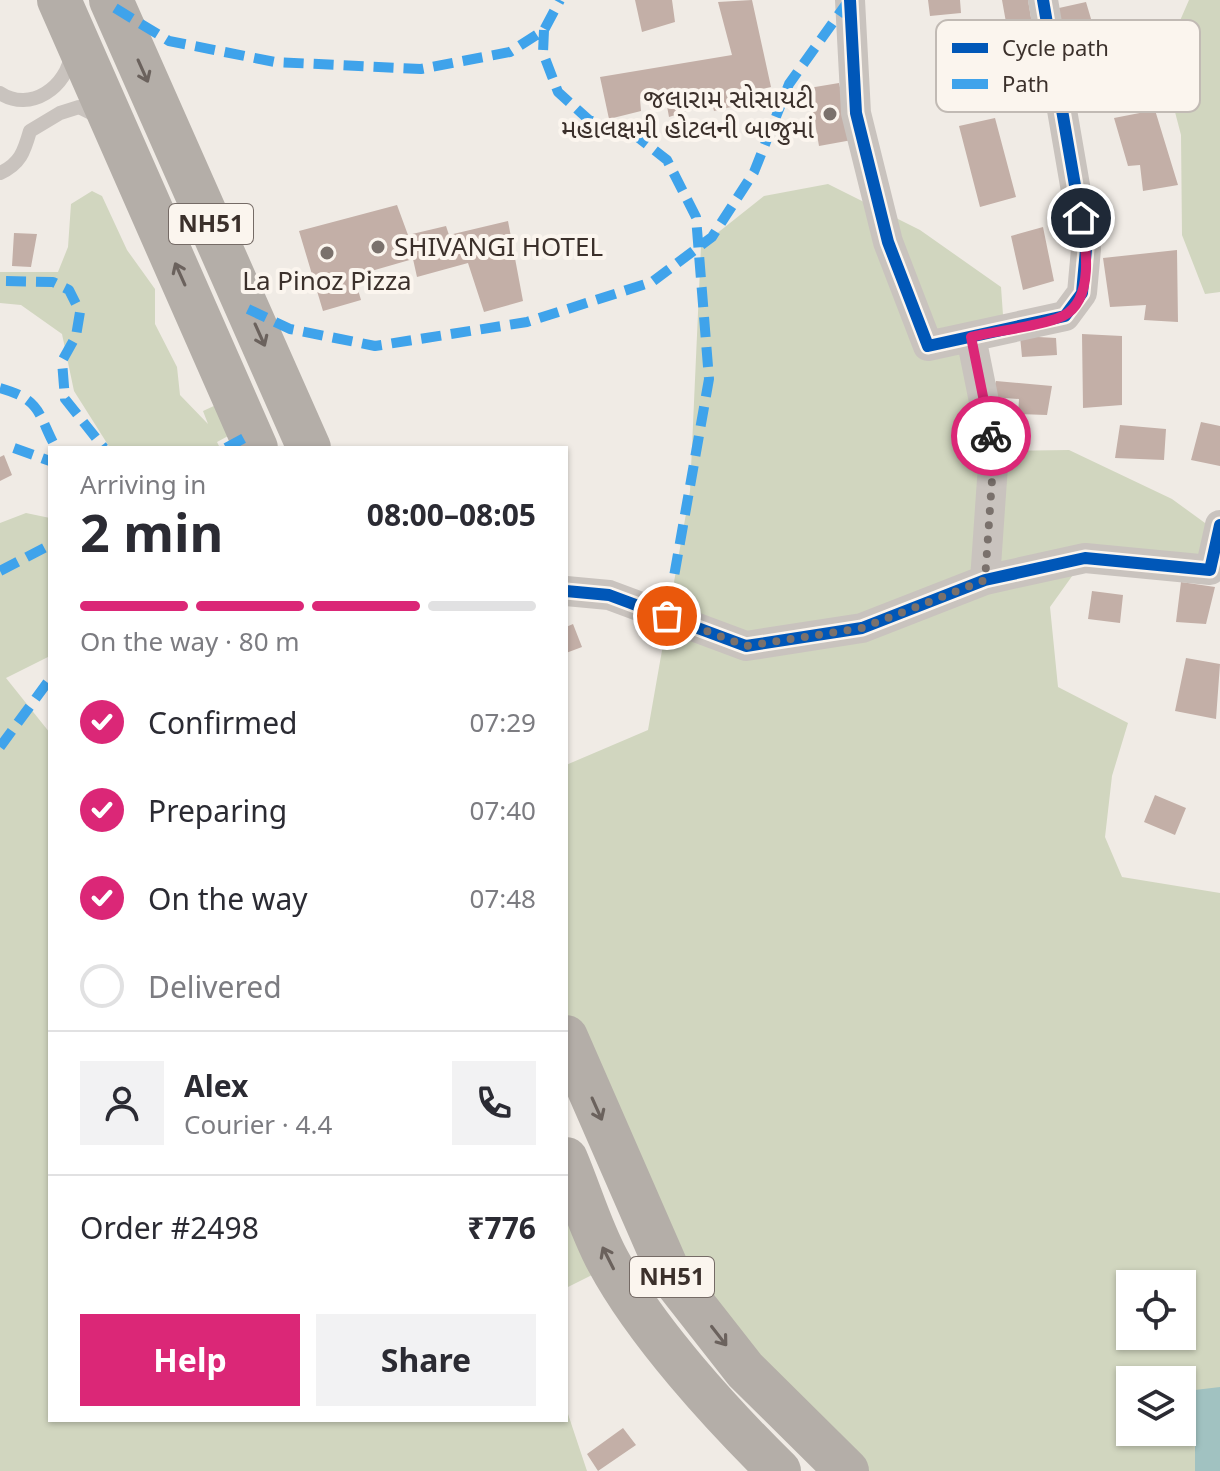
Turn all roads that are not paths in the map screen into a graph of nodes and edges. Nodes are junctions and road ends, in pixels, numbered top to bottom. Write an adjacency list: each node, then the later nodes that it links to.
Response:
1 (111, 0): 12 (highway, NH51, one-way to 12)
2 (850, 0): 10 (street)
3 (1043, 0): 5 (street)
4 (65, 12): 6 (lane); 8 (highway, NH51)
5 (1046, 20)
6 (0, 93)
7 (1062, 112): 10 (street)
8 (123, 144): 9 (lane); 11 (highway, NH51, one-way to 8)
9 (0, 173)
10 (971, 337): 14 (street)
11 (255, 446)
12 (308, 446)
13 (1220, 525): 14 (street)
14 (985, 580): 15 (street)
15 (568, 591)
16 (568, 1042): 19 (highway, NH51, one-way to 19)
17 (568, 1164): 18 (highway, NH51, one-way to 17)
18 (779, 1471)
19 (847, 1471)

